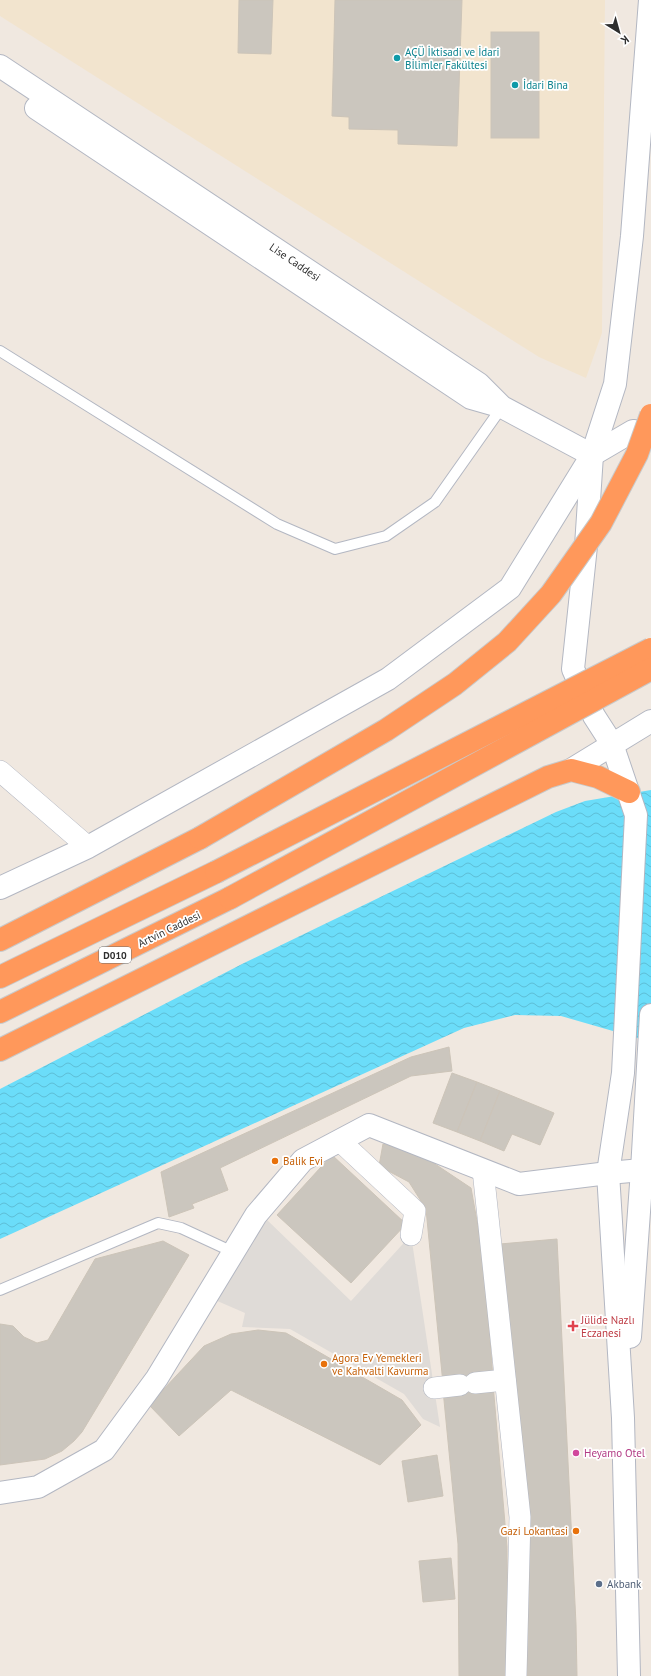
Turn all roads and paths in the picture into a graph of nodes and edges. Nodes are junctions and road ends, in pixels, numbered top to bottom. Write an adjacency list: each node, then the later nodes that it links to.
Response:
1 (650, 15): 8 (street)
2 (0, 66): 5 (street, Lise Caddesi)
3 (0, 84): 5 (street)
4 (0, 351): 5 (lane)
5 (502, 407): 8 (street, Lise Caddesi)
6 (651, 415): 18 (highway, bridge)
7 (651, 433): 8 (street)
8 (592, 455): 12 (street); 16 (street)
9 (651, 649): 19 (highway, D010, bridge)
10 (651, 669): 20 (highway, Artvin Caddesi / D010, bridge)
11 (651, 721): 12 (street)
12 (612, 744): 13 (street); 15 (street)
13 (571, 770): 15 (highway); 22 (highway)
14 (0, 771): 16 (street)
15 (629, 792): 26 (street)
16 (88, 847): 17 (street)
17 (0, 888)
18 (0, 940)
19 (0, 977)
20 (0, 1012)
21 (651, 1014): 25 (street)
22 (0, 1050)
23 (340, 1141): 24 (street); 27 (street); 28 (street)
24 (483, 1170): 26 (street); 30 (street)
25 (642, 1170): 26 (street); 32 (street)
26 (608, 1173): 32 (street)
27 (411, 1235)
28 (237, 1255): 29 (lane); 33 (street)
29 (0, 1290)
30 (505, 1380): 31 (street); 34 (street)
31 (434, 1388)
32 (623, 1418): 35 (street)
33 (0, 1493)
34 (516, 1676)
35 (629, 1676)

